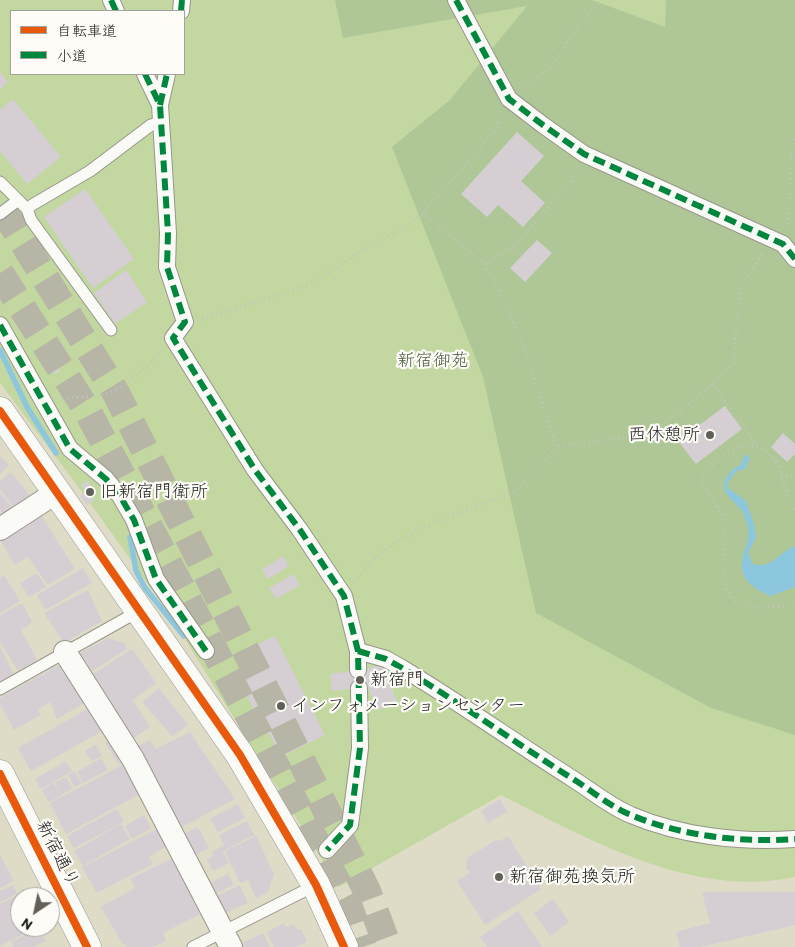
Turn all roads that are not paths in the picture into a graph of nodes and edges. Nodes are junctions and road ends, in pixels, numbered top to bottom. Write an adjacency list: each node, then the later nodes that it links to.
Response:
1 (456, 0): 10 (street)
2 (146, 75): 4 (street)
3 (167, 75): 4 (street)
4 (160, 105): 5 (street)
5 (161, 122): 8 (lane); 18 (street)
6 (0, 182): 7 (lane)
7 (17, 201): 8 (lane); 9 (lane)
8 (27, 209): 12 (lane)
9 (0, 214)
10 (795, 259)
11 (0, 325): 17 (street)
12 (111, 330)
13 (0, 411): 14 (street)
14 (57, 492): 15 (street); 16 (street)
15 (0, 529)
16 (139, 611): 19 (lane); 26 (street)
17 (206, 651)
18 (358, 651): 20 (street); 24 (street)
19 (65, 652): 22 (lane); 27 (street)
20 (358, 670)
21 (358, 688): 25 (street)
22 (0, 689)
23 (1, 780): 28 (street, 新宿通り)
24 (795, 839)
25 (327, 850)
26 (319, 891): 27 (lane); 30 (street); 31 (street)
27 (227, 940): 29 (lane)
28 (87, 947)
29 (193, 947)
30 (344, 947)
31 (363, 947)

